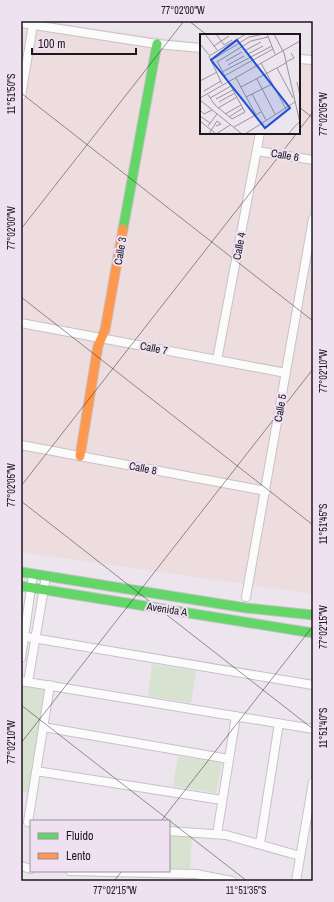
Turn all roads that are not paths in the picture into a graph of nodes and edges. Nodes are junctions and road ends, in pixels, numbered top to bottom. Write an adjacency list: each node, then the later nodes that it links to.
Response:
1 (21, 23): 2 (street)
2 (33, 25): 3 (street); 7 (street)
3 (157, 44): 4 (street); 13 (street, Calle 3)
4 (200, 48)
5 (300, 58): 6 (street)
6 (313, 60)
7 (21, 96)
8 (260, 134): 9 (street, Calle 4)
9 (257, 151): 10 (street, Calle 6); 14 (street, Calle 4)
10 (313, 160)
11 (313, 219): 15 (street, Calle 5)
12 (21, 323): 13 (street, Calle 7)
13 (102, 338): 14 (street, Calle 7); 17 (street, Calle 3)
14 (217, 360): 15 (street, Calle 7)
15 (286, 373): 18 (street, Calle 5)
16 (21, 445): 17 (street, Calle 8)
17 (80, 456): 18 (street, Calle 8)
18 (266, 491): 25 (street, Calle 5)
19 (21, 572): 20 (street, Avenida A)
20 (33, 574): 21 (street, Avenida A); 23 (street)
21 (46, 576): 24 (street); 26 (street, Avenida A)
22 (21, 586): 23 (street, Avenida A)
23 (31, 588): 24 (street, Avenida A); 28 (street)
24 (43, 589): 27 (street, Avenida A); 29 (street)
25 (246, 597)
26 (313, 615)
27 (313, 633)
28 (23, 636): 29 (street); 30 (street)
29 (35, 639): 31 (street); 33 (street)
30 (21, 658)
31 (24, 681): 32 (street)
32 (50, 685): 34 (street); 36 (street)
33 (313, 685)
34 (236, 716): 35 (street); 38 (street)
35 (279, 723): 37 (street); 45 (street)
36 (43, 727): 38 (street); 39 (street)
37 (313, 729)
38 (229, 758): 41 (street)
39 (36, 771): 41 (street); 42 (street)
40 (313, 782): 46 (street)
41 (222, 800): 44 (street)
42 (27, 822)
43 (170, 831): 44 (street)
44 (217, 834): 45 (street)
45 (260, 844): 46 (street)
46 (300, 856): 49 (street)
47 (112, 872): 48 (street)
48 (232, 881)
49 (296, 881)

